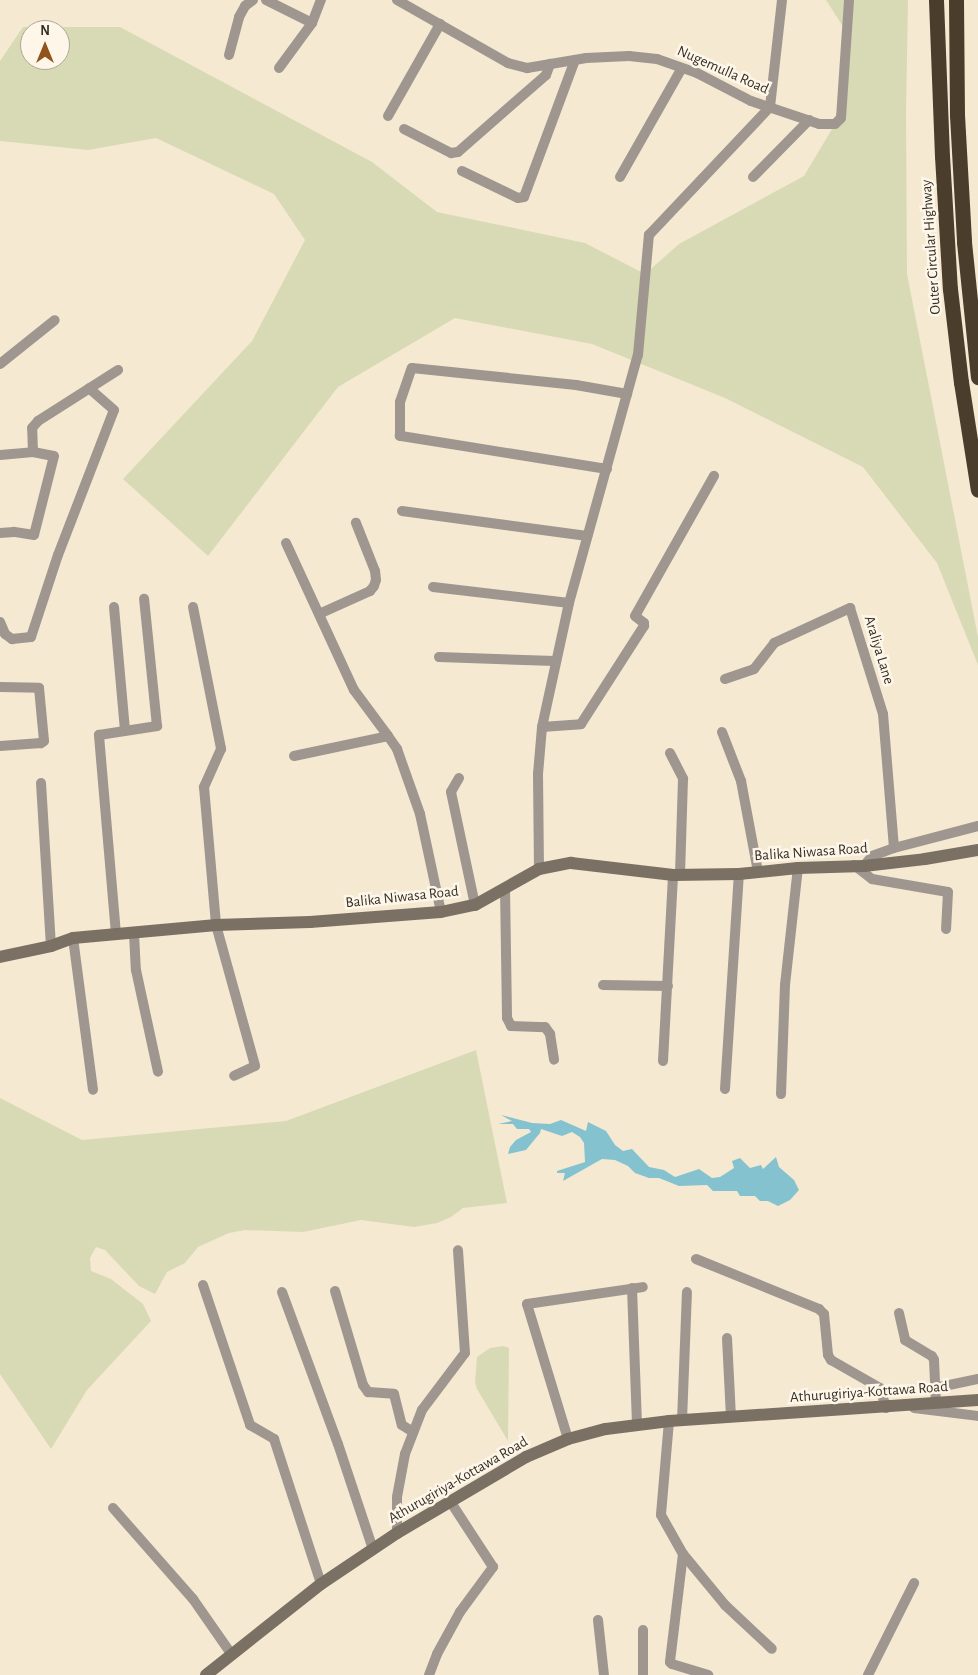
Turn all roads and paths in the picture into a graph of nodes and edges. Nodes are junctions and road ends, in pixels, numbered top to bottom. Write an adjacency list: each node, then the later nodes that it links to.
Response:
1 (253, 0): 11 (street)
2 (266, 0): 9 (street)
3 (322, 0): 9 (street)
4 (782, 0): 16 (street)
5 (849, 0): 18 (street, Nugemulla Road)
6 (936, 0): 33 (highway, Outer Circular Highway)
7 (956, 0): 26 (highway)
8 (400, 1): 10 (street, Nugemulla Road)
9 (312, 23): 14 (street)
10 (440, 24): 13 (street, Nugemulla Road); 17 (street)
11 (229, 55)
12 (575, 60): 13 (street, Nugemulla Road); 15 (street, Nugemulla Road); 20 (street)
13 (550, 64): 19 (street)
14 (279, 68)
15 (682, 68): 16 (street, Nugemulla Road); 21 (street)
16 (770, 107): 18 (street, Nugemulla Road); 28 (street)
17 (388, 116)
18 (809, 120): 22 (street)
19 (404, 129)
20 (462, 171)
21 (620, 176)
22 (753, 177)
23 (55, 320): 24 (street)
24 (0, 364)
25 (118, 370): 27 (street)
26 (978, 377)
27 (89, 388): 29 (street); 45 (street)
28 (627, 394): 31 (street); 31 (street)
29 (33, 452): 30 (street); 36 (street)
30 (0, 455)
31 (607, 469): 37 (street)
32 (714, 476): 50 (street)
33 (978, 490)
34 (402, 511): 37 (street)
35 (356, 523): 44 (street)
36 (0, 533)
37 (587, 536): 41 (street)
38 (286, 543): 44 (street)
39 (433, 587): 41 (street)
40 (144, 599): 51 (street)
41 (569, 603): 47 (street)
42 (114, 606): 51 (street)
43 (193, 607): 71 (street)
44 (319, 614): 53 (street)
45 (0, 622)
46 (439, 657): 47 (street)
47 (555, 661): 50 (street)
48 (724, 678): 60 (street, Araliya Lane)
49 (0, 687): 54 (street)
50 (542, 727): 64 (street)
51 (125, 731): 73 (street)
52 (722, 732): 65 (street)
53 (388, 736): 56 (street); 70 (street)
54 (0, 746)
55 (670, 752): 66 (street)
56 (294, 756)
57 (459, 778): 69 (street)
58 (41, 783): 76 (street)
59 (978, 826): 60 (street)
60 (894, 848): 62 (street)
61 (978, 850): 62 (street, Balika Niwasa Road)
62 (859, 865): 63 (street, Balika Niwasa Road); 72 (street)
63 (798, 868): 65 (street, Balika Niwasa Road); 86 (street)
64 (539, 869): 66 (street, Balika Niwasa Road); 68 (street, Balika Niwasa Road)
65 (758, 872): 67 (street, Balika Niwasa Road)
66 (676, 874): 67 (street, Balika Niwasa Road); 79 (street)
67 (739, 874): 84 (street)
68 (505, 888): 69 (street, Balika Niwasa Road); 80 (street)
69 (475, 905): 70 (street, Balika Niwasa Road)
70 (441, 912): 71 (street, Balika Niwasa Road)
71 (216, 925): 74 (street, Balika Niwasa Road); 83 (street)
72 (946, 929)
73 (116, 934): 74 (street, Balika Niwasa Road); 75 (street, Balika Niwasa Road)
74 (134, 934): 82 (street)
75 (73, 938): 76 (street, Balika Niwasa Road); 85 (street)
76 (52, 946): 77 (street, Balika Niwasa Road)
77 (0, 957)
78 (603, 986): 79 (street)
79 (668, 986): 81 (street)
80 (554, 1060)
81 (663, 1061)
82 (158, 1072)
83 (234, 1076)
84 (726, 1089)
85 (93, 1090)
86 (781, 1094)
87 (458, 1250): 105 (street)
88 (696, 1259): 100 (street)
89 (203, 1285): 113 (street)
90 (335, 1291): 105 (street)
91 (282, 1292): 110 (street)
92 (687, 1292): 103 (street)
93 (899, 1313): 96 (street)
94 (727, 1338): 102 (street)
95 (978, 1378): 96 (street)
96 (935, 1388): 98 (street)
97 (978, 1400): 98 (street, Athurugiriya-Kottawa Road)
98 (936, 1404): 99 (street, Athurugiriya-Kottawa Road)
99 (905, 1407): 100 (street, Athurugiriya-Kottawa Road); 101 (street)
100 (886, 1408): 102 (street, Athurugiriya-Kottawa Road)
101 (978, 1416)
102 (731, 1417): 103 (street, Athurugiriya-Kottawa Road)
103 (676, 1421): 104 (street, Athurugiriya-Kottawa Road); 111 (street)
104 (637, 1424): 106 (street, Athurugiriya-Kottawa Road); 106 (street)
105 (413, 1432): 109 (street)
106 (568, 1439): 107 (street, Athurugiriya-Kottawa Road)
107 (450, 1502): 109 (street, Athurugiriya-Kottawa Road); 119 (street)
108 (113, 1508): 117 (street)
109 (397, 1533): 110 (street, Athurugiriya-Kottawa Road)
110 (373, 1549): 113 (street, Athurugiriya-Kottawa Road)
111 (683, 1554): 116 (street); 122 (street)
112 (914, 1583): 123 (street)
113 (321, 1584): 117 (street, Athurugiriya-Kottawa Road)
114 (598, 1620): 120 (street)
115 (643, 1630): 121 (street)
116 (772, 1650)
117 (232, 1655): 118 (street, Athurugiriya-Kottawa Road)
118 (206, 1675)
119 (429, 1675)
120 (604, 1675)
121 (643, 1675)
122 (708, 1675)
123 (868, 1675)

